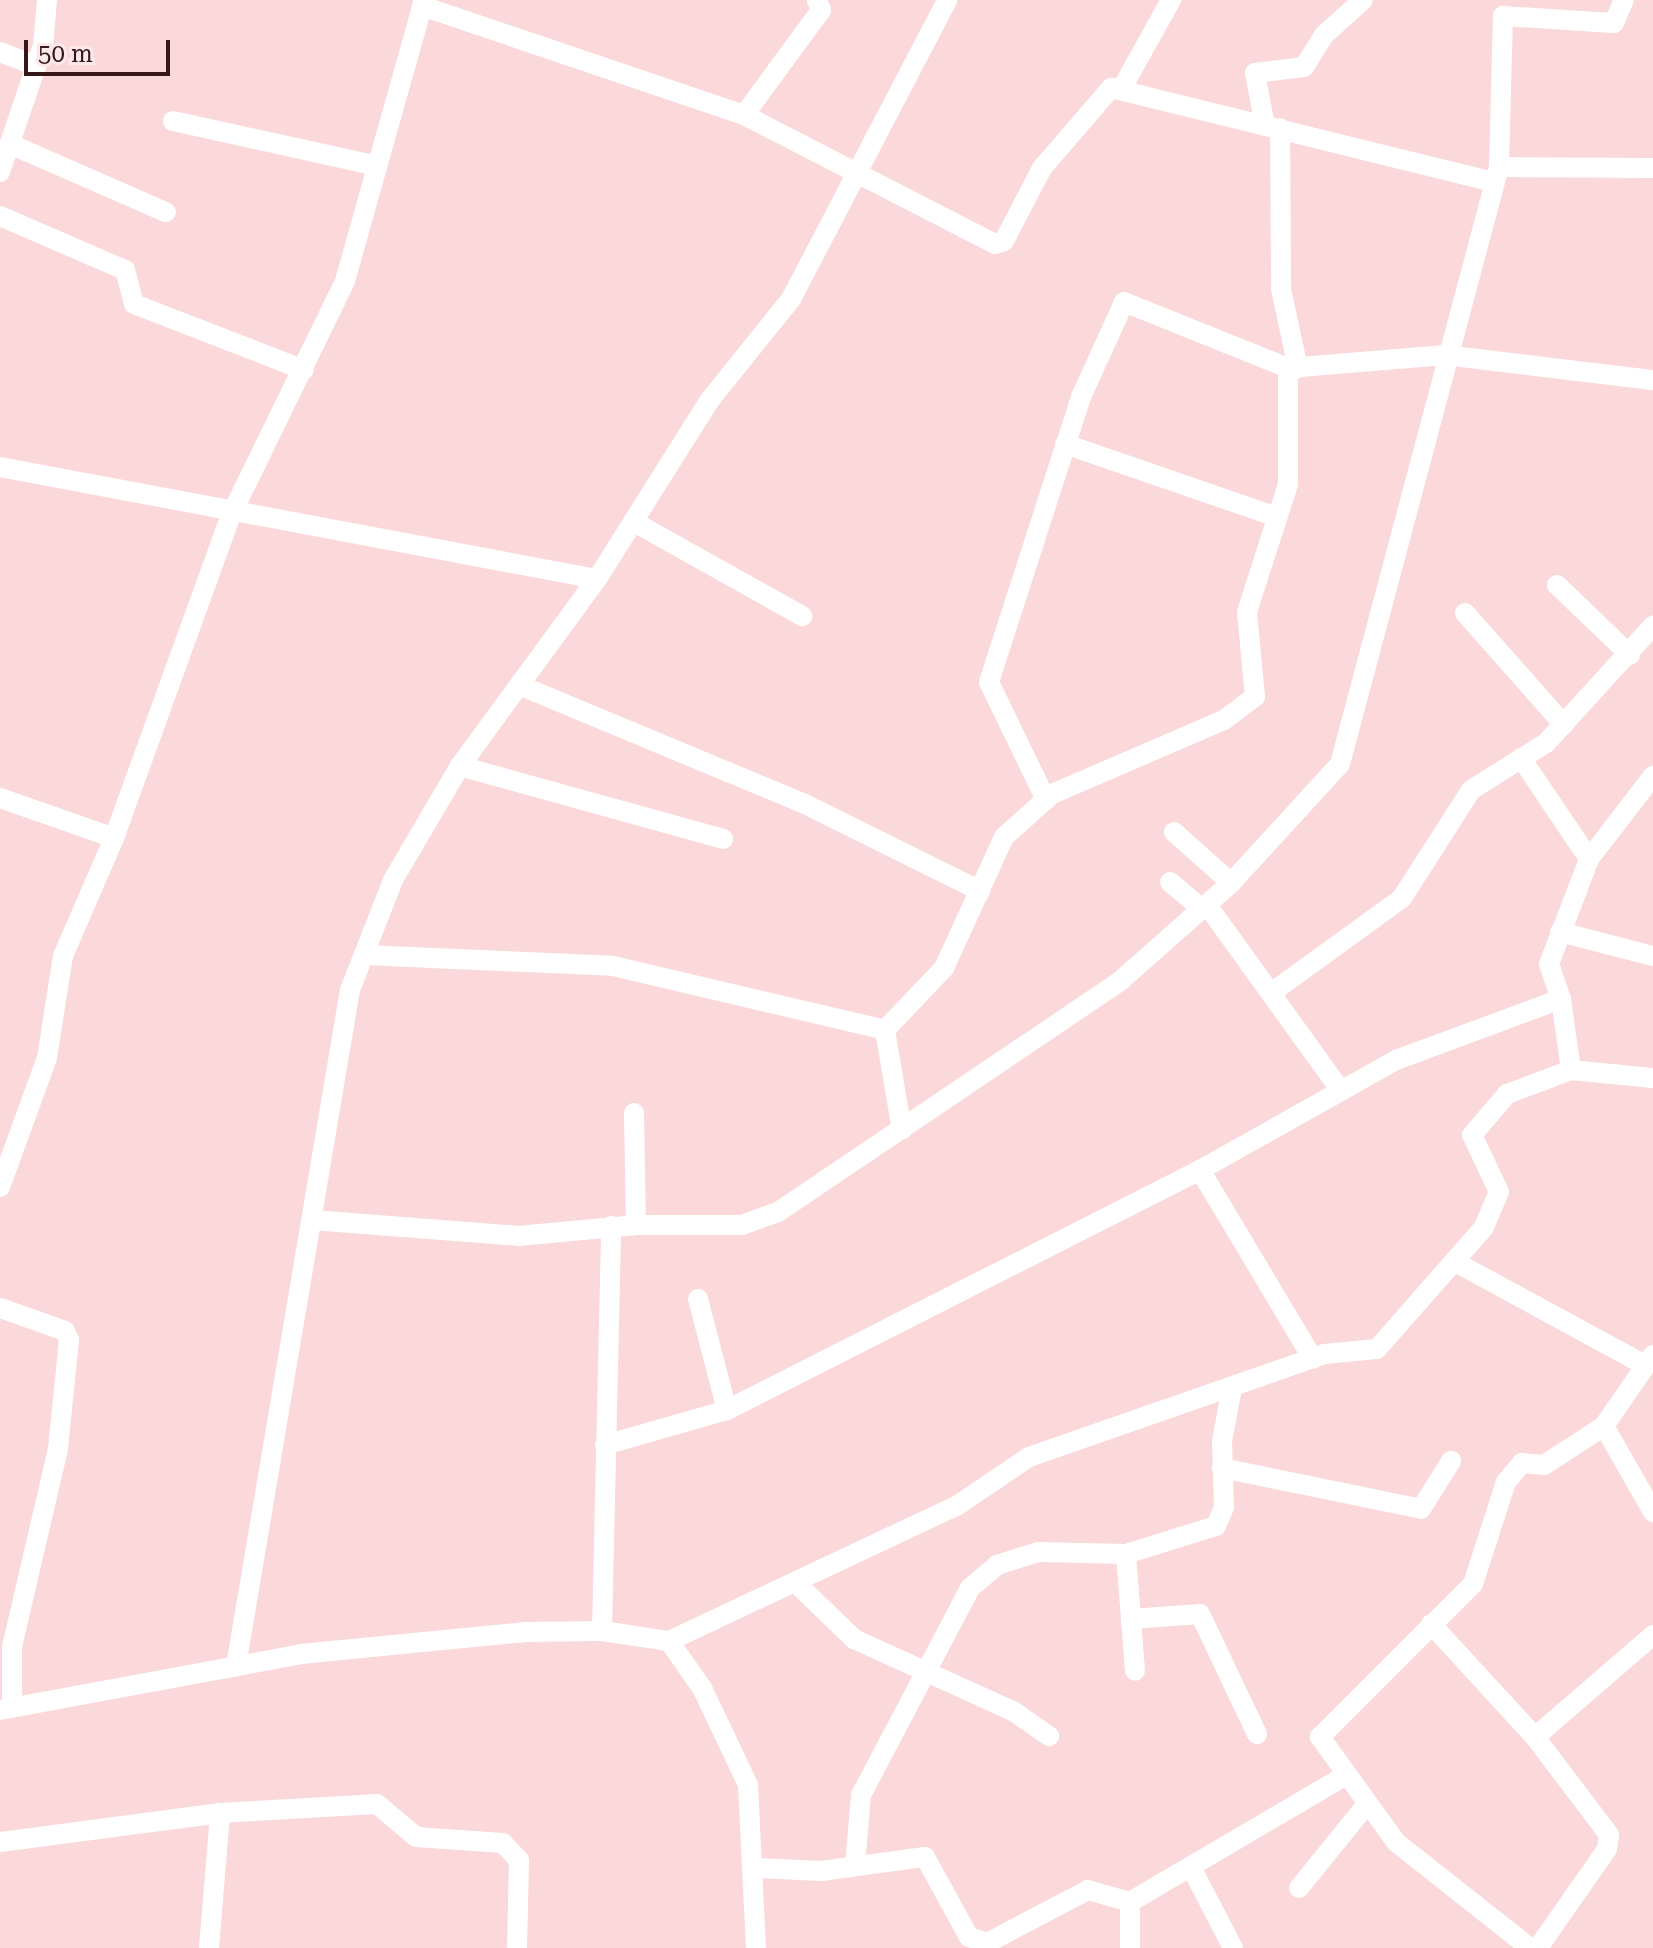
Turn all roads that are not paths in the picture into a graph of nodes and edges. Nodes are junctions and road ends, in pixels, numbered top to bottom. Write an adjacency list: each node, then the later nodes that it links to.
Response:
1 (47, 0): 9 (street)
2 (817, 0): 11 (street)
3 (947, 0): 17 (street)
4 (1171, 0): 10 (street)
5 (1624, 0): 19 (street)
6 (1359, 1): 13 (street)
7 (423, 3): 11 (street); 15 (street)
8 (0, 52): 9 (street)
9 (36, 66): 14 (street)
10 (1122, 88): 13 (street); 17 (street)
11 (744, 115): 17 (street)
12 (173, 121): 15 (street)
13 (1273, 127): 19 (street); 23 (street)
14 (10, 144): 18 (street); 20 (street)
15 (377, 166): 24 (street)
16 (1653, 168): 19 (street)
17 (856, 169): 30 (street)
18 (0, 172)
19 (1496, 174): 22 (street)
20 (166, 212)
21 (0, 216): 24 (street)
22 (1445, 355): 23 (street); 25 (street); 49 (street)
23 (1293, 368): 26 (street); 29 (street)
24 (304, 370): 28 (street)
25 (1653, 380)
26 (1065, 444): 29 (street); 43 (street)
27 (0, 467): 28 (street)
28 (231, 515): 31 (street); 45 (street)
29 (1277, 517): 43 (street)
30 (634, 522): 31 (street); 34 (street)
31 (597, 579): 37 (street)
32 (1557, 585): 36 (street)
33 (1465, 613): 38 (street)
34 (802, 616)
35 (1653, 626): 36 (street)
36 (1630, 655): 38 (street)
37 (519, 685): 40 (street); 50 (street)
38 (1564, 725): 39 (street)
39 (1521, 758): 47 (street); 55 (street)
40 (460, 766): 46 (street); 53 (street)
41 (1653, 776): 47 (street)
42 (0, 798): 45 (street)
43 (1046, 800): 50 (street)
44 (1174, 832): 49 (street)
45 (114, 838): 64 (street)
46 (723, 839)
47 (1589, 859): 52 (street)
48 (1170, 882): 51 (street)
49 (1231, 883): 51 (street)
50 (980, 891): 57 (street)
51 (1204, 907): 55 (street); 62 (street)
52 (1560, 932): 54 (street); 56 (street)
53 (364, 955): 57 (street); 65 (street)
54 (1653, 956)
55 (1271, 993): 60 (street)
56 (1561, 999): 58 (street); 60 (street)
57 (885, 1030): 62 (street)
58 (1571, 1070): 59 (street); 68 (street)
59 (1653, 1078)
60 (1341, 1091): 63 (street)
61 (634, 1113): 66 (street)
62 (902, 1130): 66 (street)
63 (1200, 1170): 71 (street); 74 (street)
64 (0, 1187)
65 (312, 1220): 67 (street); 87 (street)
66 (636, 1225): 67 (street)
67 (611, 1226): 76 (street)
68 (1457, 1263): 71 (street); 72 (street)
69 (698, 1299): 74 (street)
70 (0, 1308): 90 (street)
71 (1313, 1359): 73 (street)
72 (1649, 1360): 75 (street)
73 (1232, 1388): 78 (street); 81 (street)
74 (727, 1410): 76 (street)
75 (1604, 1426): 79 (street); 83 (street)
76 (605, 1445): 84 (street)
77 (1451, 1461): 78 (street)
78 (1222, 1468): 80 (street)
79 (1653, 1512)
80 (1126, 1554): 82 (street); 89 (street)
81 (796, 1583): 86 (street); 89 (street)
82 (1131, 1619): 88 (street); 91 (street)
83 (1431, 1624): 93 (street); 94 (street)
84 (602, 1631): 86 (street); 87 (street)
85 (1653, 1635): 93 (street)
86 (669, 1641): 100 (street)
87 (236, 1666): 90 (street)
88 (1135, 1671)
89 (923, 1675): 92 (street); 98 (street)
90 (6, 1709)
91 (1257, 1734)
92 (1049, 1736)
93 (1535, 1737): 109 (street)
94 (1345, 1776): 95 (street); 99 (street)
95 (1367, 1804): 101 (street); 108 (street)
96 (220, 1813): 97 (street); 103 (street); 104 (street)
97 (0, 1842)
98 (855, 1866): 100 (street); 102 (street)
99 (1191, 1867): 102 (street); 107 (street)
100 (757, 1868): 105 (street)
101 (1299, 1888)
102 (1130, 1902): 106 (street)
103 (209, 1948)
104 (517, 1948)
105 (756, 1948)
106 (1130, 1948)
107 (1233, 1948)
108 (1530, 1948)
109 (1538, 1948)

